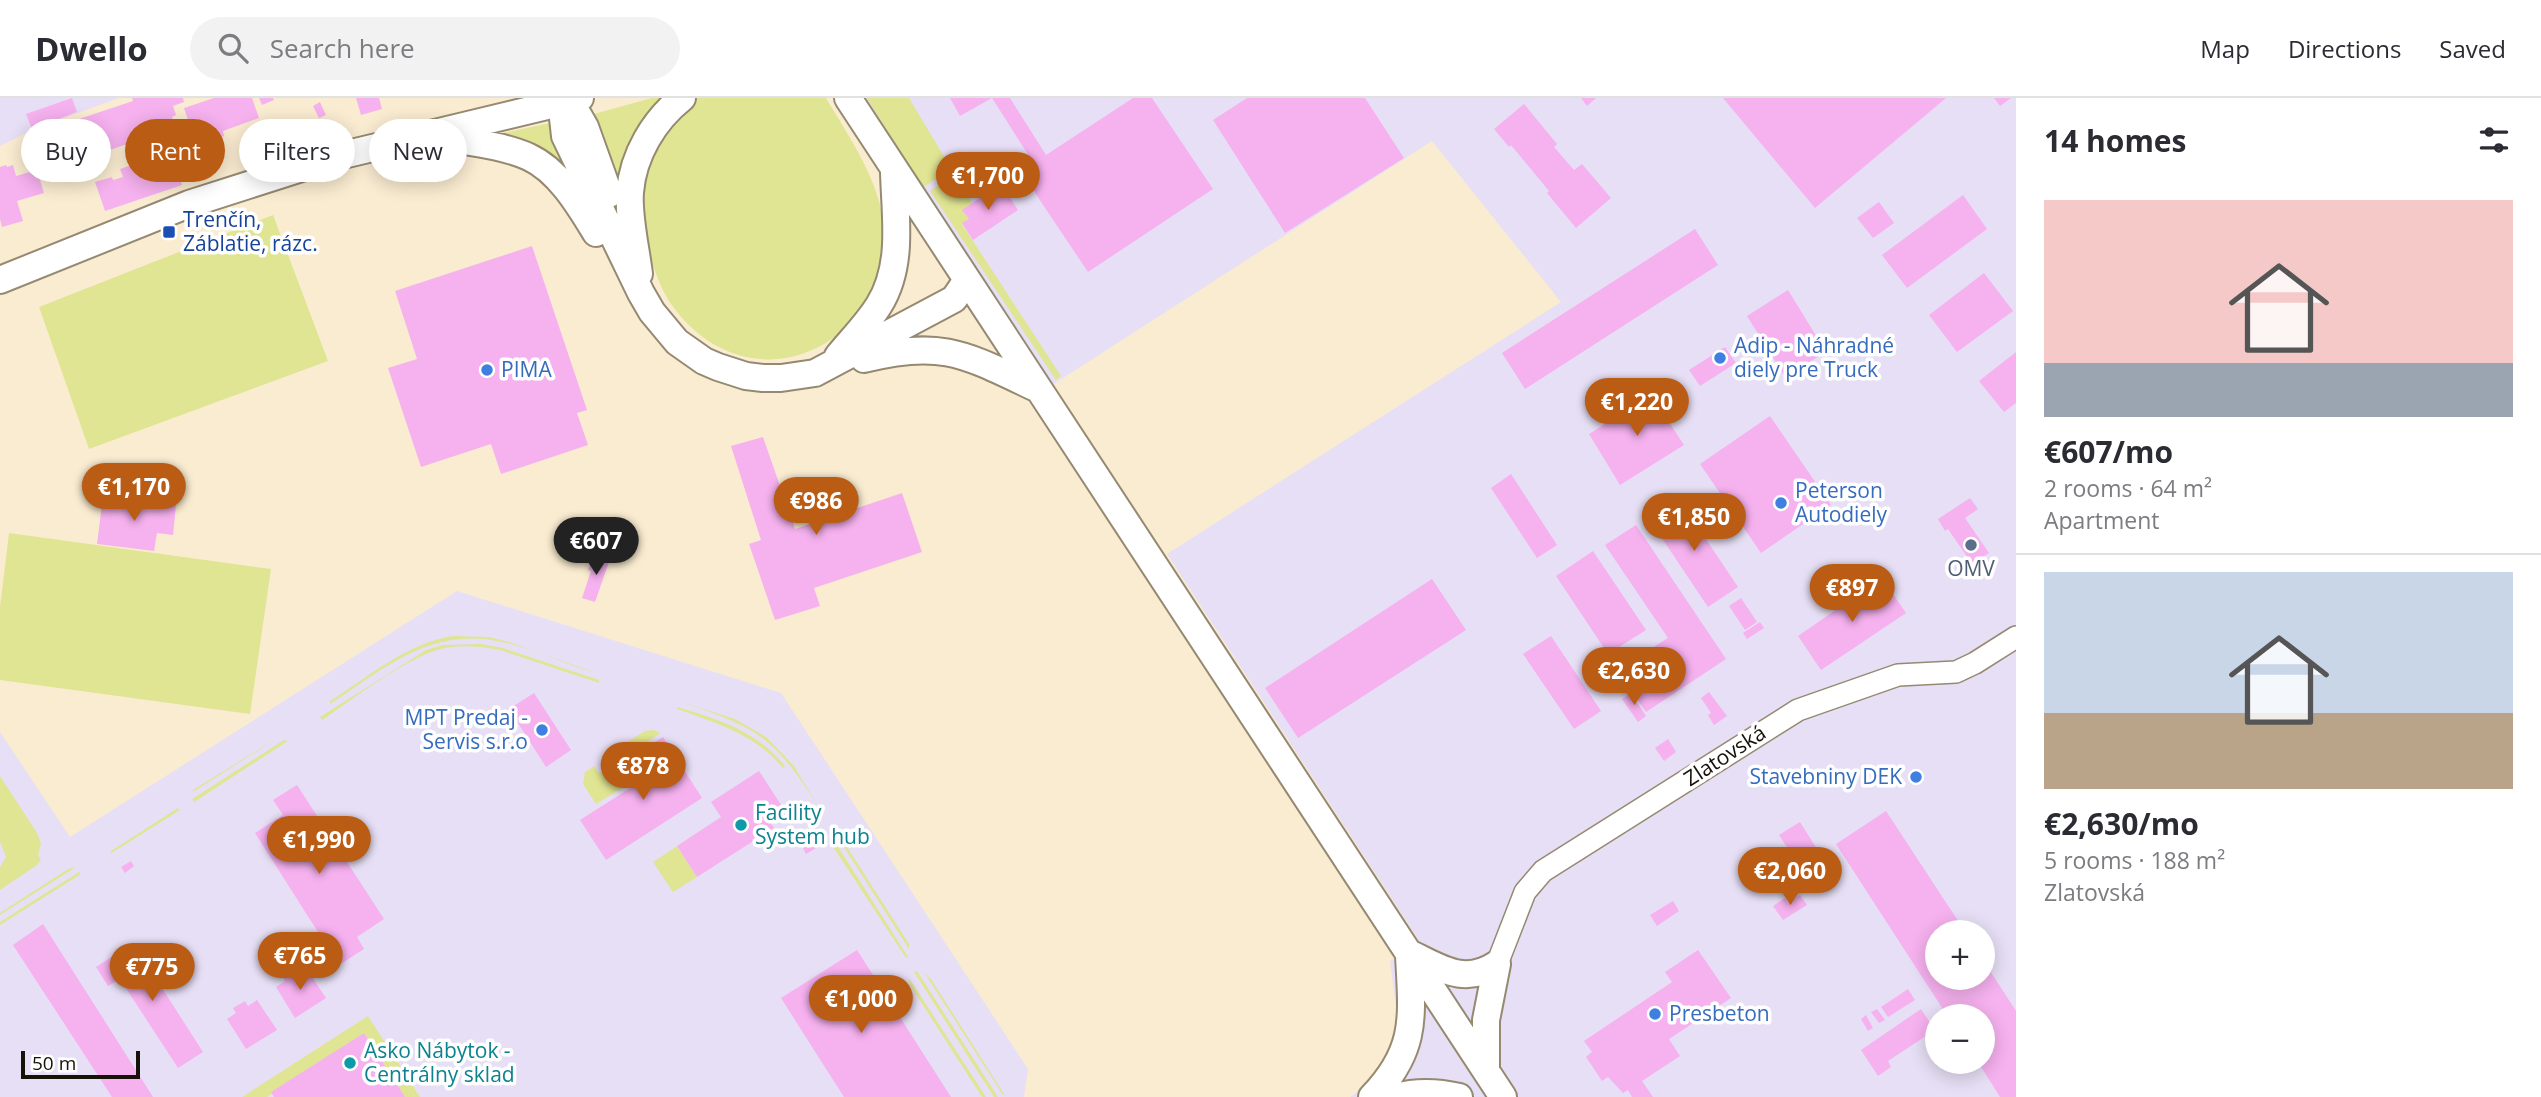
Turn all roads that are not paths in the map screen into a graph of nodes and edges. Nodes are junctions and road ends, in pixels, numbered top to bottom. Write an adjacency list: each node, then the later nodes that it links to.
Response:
1 (682, 98): 10 (main road)
2 (848, 98): 7 (main road)
3 (575, 99): 4 (main road); 10 (main road)
4 (467, 124)
5 (467, 142): 10 (main road)
6 (369, 148): 9 (main road)
7 (894, 172): 8 (main road); 11 (main road)
8 (967, 280): 11 (main road); 12 (main road)
9 (0, 281)
10 (641, 293): 11 (main road)
11 (828, 368): 12 (main road)
12 (1036, 388): 14 (main road)
13 (2016, 637): 15 (street, Zlatovská)
14 (1409, 953): 15 (main road); 16 (main road); 17 (main road)
15 (1497, 964): 16 (main road)
16 (1486, 1070): 20 (main road)
17 (1372, 1097)
18 (1396, 1097): 19 (main road)
19 (1459, 1097)
20 (1503, 1097)

